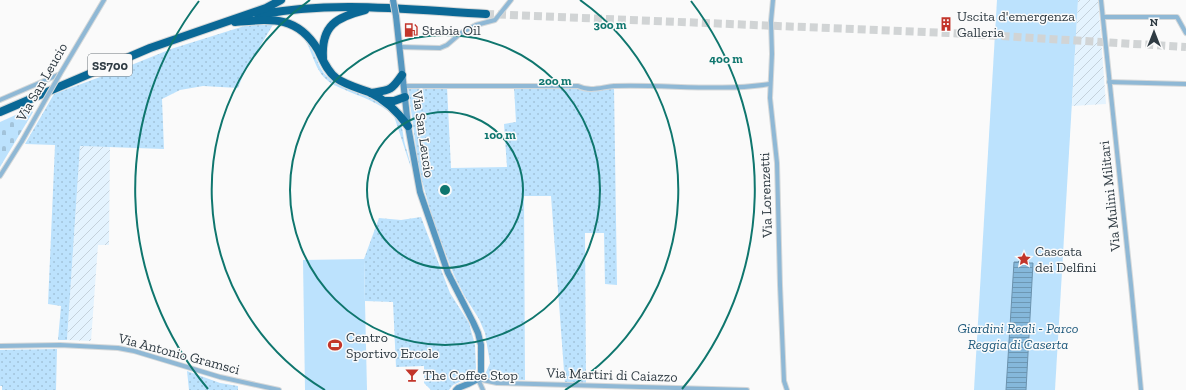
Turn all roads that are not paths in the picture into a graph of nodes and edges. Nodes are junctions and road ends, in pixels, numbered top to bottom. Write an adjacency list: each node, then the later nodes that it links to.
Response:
1 (104, 0): 15 (street, Via San Leucio)
2 (281, 0): 11 (highway, SS700)
3 (332, 0): 8 (highway, SS700)
4 (393, 0): 13 (street, Via San Leucio, bridge)
5 (511, 0): 13 (street)
6 (773, 0): 18 (street, Via Lorenzetti)
7 (1101, 0): 10 (street, Via Mulini Militari)
8 (375, 7): 9 (highway, SS700); 11 (highway, SS700); 14 (highway, SS700)
9 (486, 14)
10 (1103, 17): 12 (street); 17 (street, Via Mulini Militari)
11 (222, 23): 14 (highway, SS700); 26 (highway, SS700)
12 (1186, 33)
13 (400, 47): 16 (street, Via San Leucio)
14 (324, 61): 22 (highway, SS700)
15 (60, 74): 24 (street); 28 (street, Via San Leucio, bridge)
16 (402, 75): 20 (street, Via San Leucio); 21 (highway)
17 (1109, 82): 19 (street); 36 (street, Via Mulini Militari)
18 (770, 84): 20 (street); 35 (street, Via Lorenzetti)
19 (1186, 84)
20 (404, 86): 23 (street, Via San Leucio)
21 (389, 91): 22 (highway, SS700); 23 (highway, SS700)
22 (371, 93): 25 (highway, SS700)
23 (405, 97): 25 (highway); 27 (street, Via San Leucio)
24 (0, 100)
25 (386, 102): 27 (highway, SS700)
26 (0, 112)
27 (408, 126): 30 (street, Via San Leucio)
28 (0, 176)
29 (0, 346): 31 (street, Via Antonio Gramsci)
30 (478, 379): 32 (street); 33 (street); 34 (street, Via Martiri di Caiazzo)
31 (279, 390)
32 (456, 390)
33 (483, 390)
34 (747, 390)
35 (787, 390)
36 (1141, 390)

